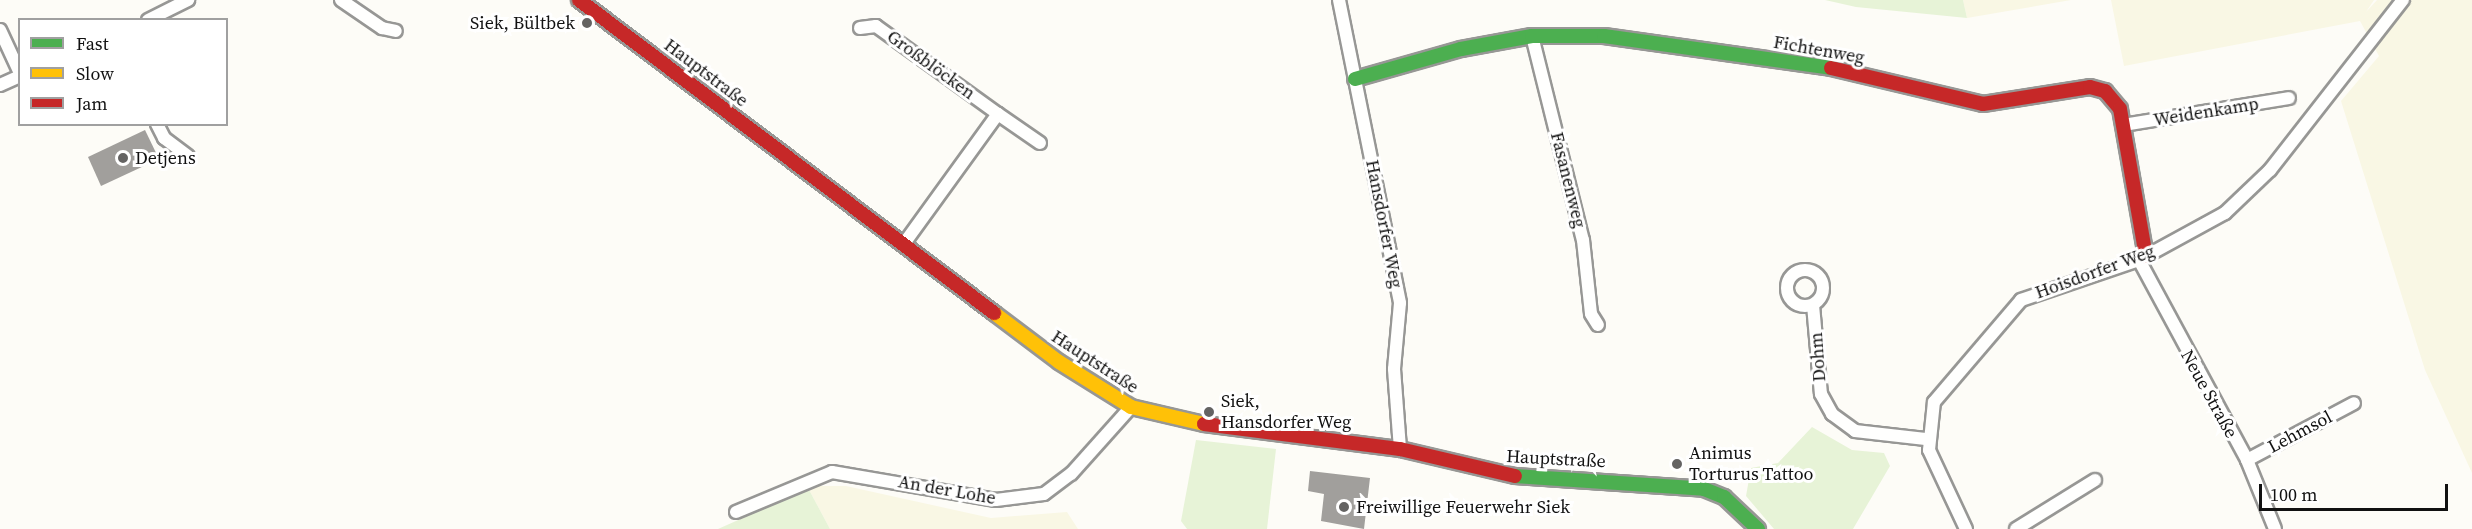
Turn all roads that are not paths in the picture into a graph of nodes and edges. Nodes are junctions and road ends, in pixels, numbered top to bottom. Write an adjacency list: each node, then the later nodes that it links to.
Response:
1 (188, 0): 6 (street)
2 (342, 0): 9 (street)
3 (579, 0): 21 (street, Hauptstraße)
4 (1339, 0): 13 (street, Hansdorfer Weg)
5 (2403, 0): 22 (street, Hoisdorfer Weg)
6 (152, 18)
7 (860, 28): 16 (street, Großblöcken)
8 (0, 30): 11 (street)
9 (396, 31)
10 (1532, 36): 13 (street, Fichtenweg); 17 (street, Fichtenweg); 24 (street, Fasanenweg)
11 (18, 70)
12 (18, 75): 14 (street)
13 (1355, 79): 28 (street, Hansdorfer Weg)
14 (0, 85)
15 (2289, 98): 17 (street, Weidenkamp)
16 (998, 114): 19 (street, Großblöcken); 21 (street)
17 (2123, 125): 22 (street, Fichtenweg)
18 (158, 126): 20 (street)
19 (1040, 143)
20 (188, 156)
21 (903, 245): 26 (street, Hauptstraße)
22 (2143, 258): 27 (street, Hoisdorfer Weg); 29 (street, Neue Straße)
23 (1813, 305): 27 (street, Dohm)
24 (1598, 325)
25 (2354, 403): 29 (street, Lehmsol)
26 (1131, 408): 28 (street, Hauptstraße); 31 (street, An der Lohe)
27 (1926, 439): 33 (street)
28 (1400, 449): 32 (street, Hauptstraße)
29 (2247, 460): 35 (street, Neue Straße)
30 (2095, 480): 34 (street)
31 (735, 512)
32 (1758, 529)
33 (1966, 529)
34 (2016, 529)
35 (2275, 529)

